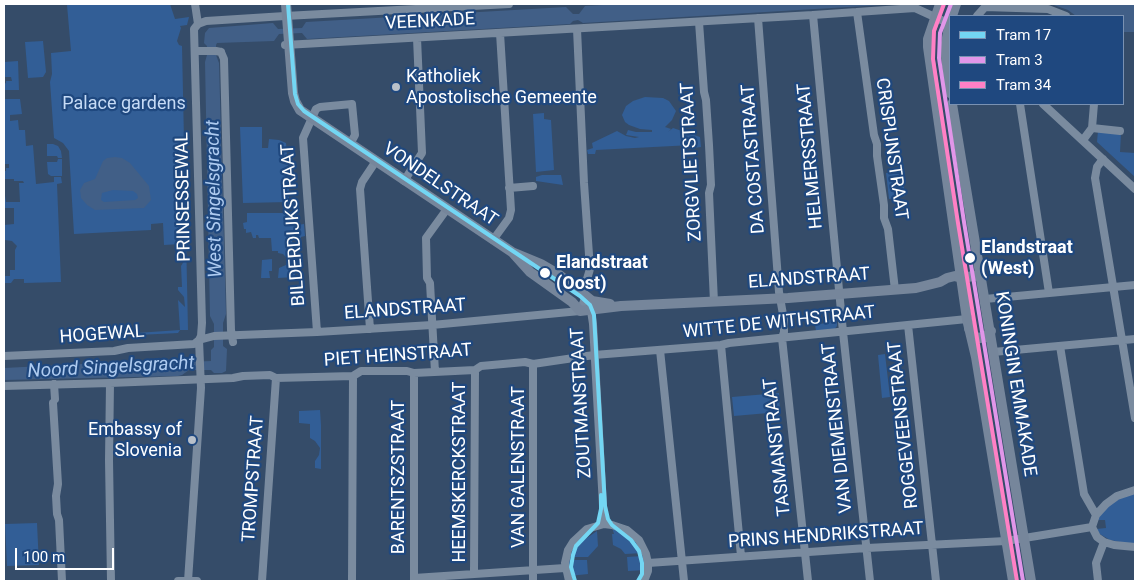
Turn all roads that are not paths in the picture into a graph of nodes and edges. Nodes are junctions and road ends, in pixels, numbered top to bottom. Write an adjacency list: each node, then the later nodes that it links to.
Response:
1 (195, 4): 18 (street, PRINSESSEWAL)
2 (286, 4): 10 (main road)
3 (333, 4): 9 (street)
4 (509, 4): 7 (street)
5 (940, 4): 15 (main road)
6 (915, 6): 8 (street, VEENKADE); 15 (street, VEENKADE)
7 (390, 7): 9 (street)
8 (857, 12): 11 (street, VEENKADE); 51 (street, CRISPIJNSTRAAT)
9 (334, 13): 10 (street)
10 (287, 15): 18 (street); 22 (main road)
11 (813, 15): 14 (street, VEENKADE); 53 (street, HELMERSSTRAAT)
12 (978, 15): 13 (street)
13 (1063, 15)
14 (758, 18): 16 (street, VEENKADE); 54 (street, DA COSTASTRAAT)
15 (934, 18): 17 (street, VEENKADE); 47 (main road)
16 (699, 22): 19 (street, VEENKADE); 56 (street, ZORGVLIETSTRAAT)
17 (949, 22)
18 (198, 24): 25 (street, PRINSESSEWAL)
19 (578, 28): 21 (street, VEENKADE); 50 (street)
20 (949, 31): 27 (main road)
21 (500, 33): 23 (street, VEENKADE); 41 (street)
22 (288, 38): 23 (street, VEENKADE); 32 (main road)
23 (417, 38): 39 (street)
24 (229, 47): 26 (street)
25 (195, 51): 26 (street); 70 (street, PRINSESSEWAL)
26 (219, 52): 68 (street)
27 (949, 84)
28 (952, 105): 46 (main road, KONINGIN EMMAKADE)
29 (1020, 105): 52 (street)
30 (1044, 105): 35 (street)
31 (1094, 105): 33 (street)
32 (311, 118): 36 (main road, VONDELSTRAAT); 36 (street); 64 (street, BILDERDIJKSTRAAT)
33 (1092, 128): 34 (street); 35 (street)
34 (1120, 131)
35 (1083, 140): 37 (street)
36 (350, 144): 38 (main road, VONDELSTRAAT)
37 (1103, 159): 42 (street); 49 (street)
38 (376, 161): 39 (main road, VONDELSTRAAT); 62 (street)
39 (404, 181): 43 (main road, VONDELSTRAAT)
40 (533, 186): 41 (street)
41 (509, 188): 44 (street)
42 (1135, 189)
43 (447, 209): 44 (main road, VONDELSTRAAT); 60 (street)
44 (494, 240): 45 (main road, VONDELSTRAAT)
45 (512, 252): 50 (main road, VONDELSTRAAT); 58 (main road, VONDELSTRAAT)
46 (980, 275): 47 (main road, ELANDSTRAAT); 55 (main road, KONINGIN EMMAKADE)
47 (961, 278): 51 (main road, ELANDSTRAAT); 59 (main road)
48 (1135, 285): 49 (street)
49 (1113, 287): 52 (street); 71 (street)
50 (577, 288): 57 (main road, VONDELSTRAAT)
51 (896, 290): 53 (main road, ELANDSTRAAT)
52 (1049, 293): 55 (street)
53 (839, 294): 54 (main road, ELANDSTRAAT); 65 (street, HELMERSSTRAAT)
54 (780, 298): 56 (main road, ELANDSTRAAT); 67 (street, DA COSTASTRAAT)
55 (985, 299): 63 (main road, KONINGIN EMMAKADE)
56 (714, 302): 57 (main road, ELANDSTRAAT)
57 (590, 303): 58 (main road, ELANDSTRAAT); 58 (street); 76 (street, ZOUTMANSTRAAT)
58 (580, 311): 60 (street, ELANDSTRAAT)
59 (968, 324): 61 (street, WITTE DE WITHSTRAAT); 63 (main road); 94 (main road)
60 (432, 325): 62 (street, ELANDSTRAAT); 80 (street)
61 (908, 325): 65 (street, WITTE DE WITHSTRAAT); 96 (street, ROGGEVEENSTRAAT)
62 (370, 329): 64 (street, ELANDSTRAAT)
63 (991, 331): 75 (main road, KONINGIN EMMAKADE)
64 (318, 332): 68 (street, ELANDSTRAAT)
65 (843, 332): 67 (street, WITTE DE WITHSTRAAT); 97 (street, VAN DIEMENSTRAAT)
66 (214, 336): 68 (street, ELANDSTRAAT); 70 (street, HOGEWAL)
67 (782, 338): 72 (street, WITTE DE WITHSTRAAT); 99 (street, TASMANSTRAAT)
68 (232, 339)
69 (1135, 339): 71 (street)
70 (199, 340): 77 (street, HOGEWAL); 84 (street, PRINSESSEWAL)
71 (1122, 340): 73 (street); 88 (street)
72 (722, 345): 74 (street, WITTE DE WITHSTRAAT); 100 (street)
73 (1060, 346): 75 (street); 90 (street)
74 (660, 350): 76 (street, WITTE DE WITHSTRAAT); 101 (street)
75 (993, 352): 93 (main road, KONINGIN EMMAKADE)
76 (595, 355): 78 (street, PIET HEINSTRAAT); 91 (street, ZOUTMANSTRAAT)
77 (5, 356)
78 (533, 364): 79 (street, PIET HEINSTRAAT); 104 (street, VAN GALENSTRAAT)
79 (475, 370): 80 (street, PIET HEINSTRAAT); 105 (street, HEEMSKERCKSTRAAT)
80 (435, 372): 81 (street, PIET HEINSTRAAT)
81 (414, 373): 82 (street, PIET HEINSTRAAT); 106 (street, BARENTSZSTRAAT)
82 (353, 376): 83 (street, PIET HEINSTRAAT); 113 (street)
83 (276, 378): 84 (street, PIET HEINSTRAAT); 112 (street, TROMPSTRAAT)
84 (201, 379): 85 (street, PIET HEINSTRAAT); 110 (street, PRINSESSEWAL)
85 (110, 383): 86 (street, PIET HEINSTRAAT); 108 (street)
86 (54, 384): 87 (street, PIET HEINSTRAAT); 107 (street)
87 (4, 386)
88 (1135, 418)
89 (1135, 490): 90 (street)
90 (1096, 515): 92 (street)
91 (604, 524): 102 (street); 103 (street)
92 (1092, 527): 93 (street, PRINS HENDRIKSTRAAT); 95 (street)
93 (1024, 538): 94 (street, PRINS HENDRIKSTRAAT); 122 (main road, KONINGIN EMMAKADE)
94 (1006, 541): 96 (street, PRINS HENDRIKSTRAAT); 121 (main road)
95 (1104, 542): 98 (street); 123 (street)
96 (932, 544): 97 (street, PRINS HENDRIKSTRAAT); 120 (street, ROGGEVEENSTRAAT)
97 (867, 548): 99 (street, PRINS HENDRIKSTRAAT); 119 (street, VAN DIEMENSTRAAT)
98 (1135, 548)
99 (804, 553): 100 (street, PRINS HENDRIKSTRAAT); 118 (street, TASMANSTRAAT)
100 (741, 556): 101 (street, PRINS HENDRIKSTRAAT)
101 (682, 561): 102 (street, PRINS HENDRIKSTRAAT); 117 (street)
102 (648, 563): 116 (street)
103 (565, 568): 104 (street); 115 (street)
104 (533, 570): 105 (street); 114 (street, VAN GALENSTRAAT)
105 (474, 574): 106 (street)
106 (414, 579)
107 (62, 581)
108 (111, 581)
109 (178, 581): 110 (street)
110 (188, 581): 111 (street)
111 (197, 581)
112 (262, 581)
113 (352, 581)
114 (533, 581)
115 (569, 581)
116 (644, 581)
117 (684, 581)
118 (808, 581)
119 (870, 581)
120 (936, 581)
121 (1013, 581)
122 (1031, 581)
123 (1098, 581)

